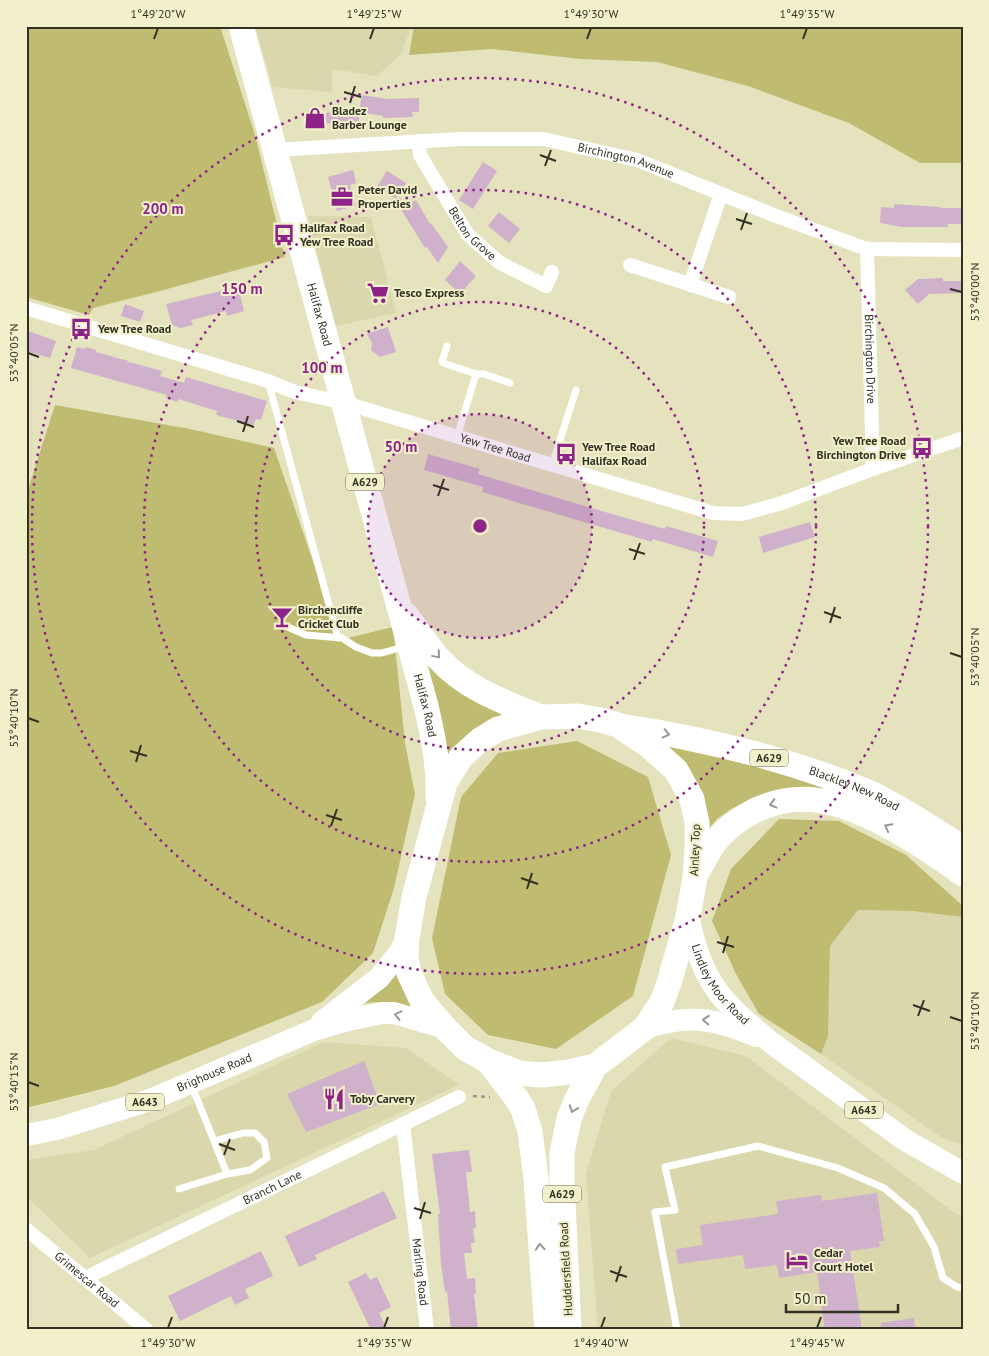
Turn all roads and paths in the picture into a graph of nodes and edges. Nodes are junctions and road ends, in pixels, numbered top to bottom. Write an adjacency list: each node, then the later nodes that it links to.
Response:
1 (241, 26): 3 (highway, Halifax Road / A629)
2 (420, 141): 3 (street, Birchington Avenue); 4 (street, Birchington Avenue); 8 (street, Belton Grove)
3 (275, 150): 17 (highway, Halifax Road / A629)
4 (721, 194): 5 (street, Birchington Avenue); 9 (street)
5 (867, 249): 6 (street, Birchington Avenue); 21 (street, Birchington Drive)
6 (963, 250)
7 (630, 265): 9 (street)
8 (552, 272)
9 (690, 285): 10 (street)
10 (729, 298)
11 (26, 308): 14 (street, Yew Tree Road)
12 (447, 346): 13 (lane)
13 (476, 374): 15 (lane); 18 (lane)
14 (268, 381): 17 (street, Yew Tree Road); 24 (lane)
15 (510, 383)
16 (576, 390): 20 (lane)
17 (345, 403): 18 (street, Yew Tree Road); 22 (highway, Halifax Road / A629)
18 (457, 437): 20 (street, Yew Tree Road)
19 (963, 438): 21 (street, Yew Tree Road)
20 (552, 465): 21 (street, Yew Tree Road)
21 (873, 469)
22 (397, 603): 25 (highway, Halifax Road / A629); 26 (highway, Halifax Road / A629, one-way to 26)
23 (284, 625): 24 (lane)
24 (338, 638): 25 (lane)
25 (408, 645): 28 (highway, Halifax Road / A629)
26 (541, 717): 27 (highway, Ainley Top / A629); 28 (highway, Ainley Top / A629)
27 (618, 725): 29 (highway, Blackley New Road / A629, one-way to 29); 31 (highway, Ainley Top / A629)
28 (438, 810): 33 (highway, Ainley Top / A629)
29 (963, 848)
30 (963, 874): 31 (highway, Blackley New Road / A629, one-way to 31)
31 (695, 877): 32 (highway, Ainley Top / A629)
32 (688, 918): 35 (highway, Ainley Top / A629); 37 (main road, Lindley Moor Road / A643)
33 (407, 938): 34 (highway, Ainley Top / A629); 36 (main road, A643)
34 (445, 1028): 36 (main road, A643, one-way to 36); 38 (highway, Ainley Top / A629)
35 (645, 1028): 37 (main road, Lindley Moor Road / A643, one-way to 35); 39 (highway, Ainley Top / A629)
36 (314, 1030): 40 (main road, Brighouse Road / A643)
37 (769, 1041): 46 (main road, Lindley Moor Road / A643)
38 (488, 1061): 39 (highway, Ainley Top / A629); 52 (highway, Huddersfield Road / A629, one-way to 38)
39 (596, 1066): 57 (highway, Huddersfield Road / A629, one-way to 57)
40 (191, 1084): 44 (main road, Brighouse Road / A643); 45 (lane)
41 (459, 1097): 42 (path); 43 (street, Branch Lane)
42 (496, 1098)
43 (403, 1124): 50 (street, Branch Lane); 54 (street, Marling Road)
44 (26, 1135)
45 (214, 1142): 47 (lane); 47 (lane)
46 (963, 1173)
47 (226, 1174): 48 (lane)
48 (180, 1189)
49 (26, 1229): 50 (street, Grimescar Road)
50 (85, 1278): 53 (street, Grimescar Road)
51 (963, 1288): 58 (lane)
52 (544, 1295): 55 (highway, Huddersfield Road / A629); 56 (highway, Huddersfield Road / A629)
53 (148, 1330)
54 (427, 1330)
55 (541, 1330)
56 (547, 1330)
57 (569, 1330)
58 (676, 1330)

